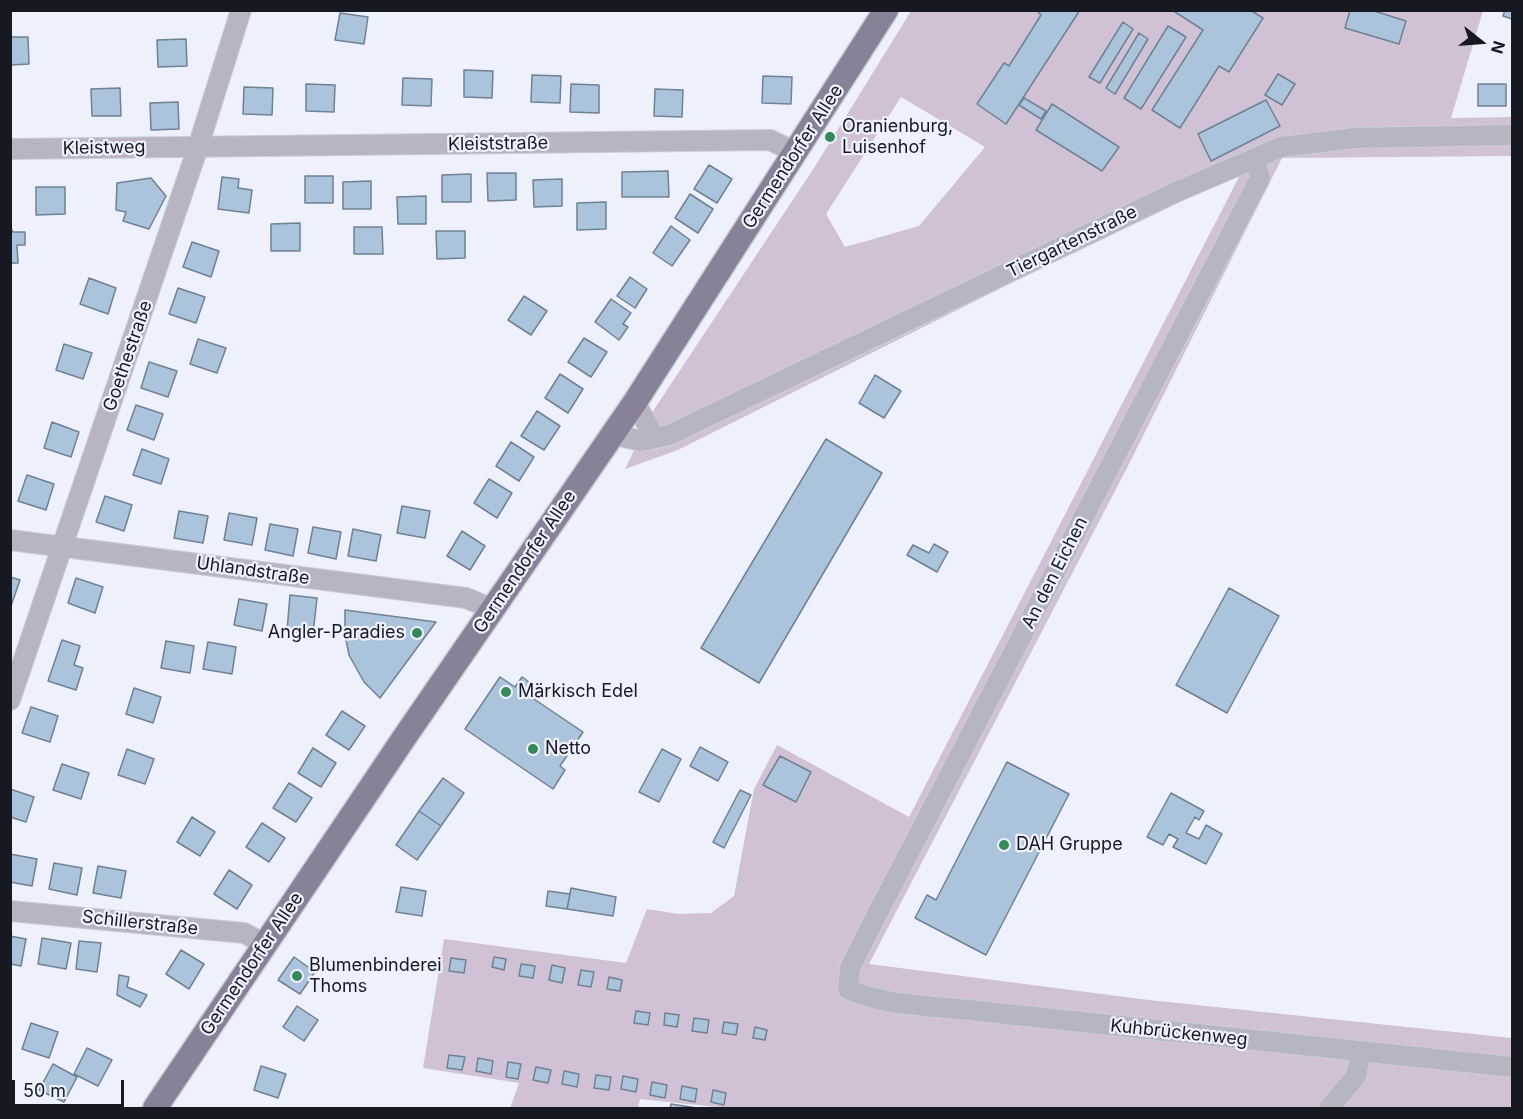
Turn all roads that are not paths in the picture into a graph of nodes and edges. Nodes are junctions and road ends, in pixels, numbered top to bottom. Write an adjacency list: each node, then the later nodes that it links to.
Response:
1 (241, 10): 4 (street, Goethestraße)
2 (886, 10): 6 (main road, Germendorfer Allee)
3 (1512, 135): 7 (street, Tiergartenstraße)
4 (198, 147): 5 (street, Kleistweg); 6 (street, Kleiststraße); 12 (street, Goethestraße)
5 (10, 149)
6 (795, 152): 8 (main road, Germendorfer Allee)
7 (1255, 158): 10 (street, Tiergartenstraße); 17 (street, An den Eichen)
8 (635, 402): 9 (main road, Germendorfer Allee); 10 (street)
9 (612, 434): 10 (street, Tiergartenstraße); 13 (main road, Germendorfer Allee)
10 (654, 437)
11 (10, 540): 12 (street, Uhlandstraße)
12 (64, 546): 13 (street, Uhlandstraße); 14 (street, Goethestraße)
13 (493, 609): 16 (main road, Germendorfer Allee)
14 (10, 700)
15 (10, 911): 16 (street, Schillerstraße)
16 (266, 945): 20 (main road, Germendorfer Allee)
17 (848, 988): 18 (street, Kuhbrückenweg)
18 (1361, 1051): 19 (street, Kuhbrückenweg); 21 (street)
19 (1512, 1066)
20 (155, 1108)
21 (1329, 1108)

